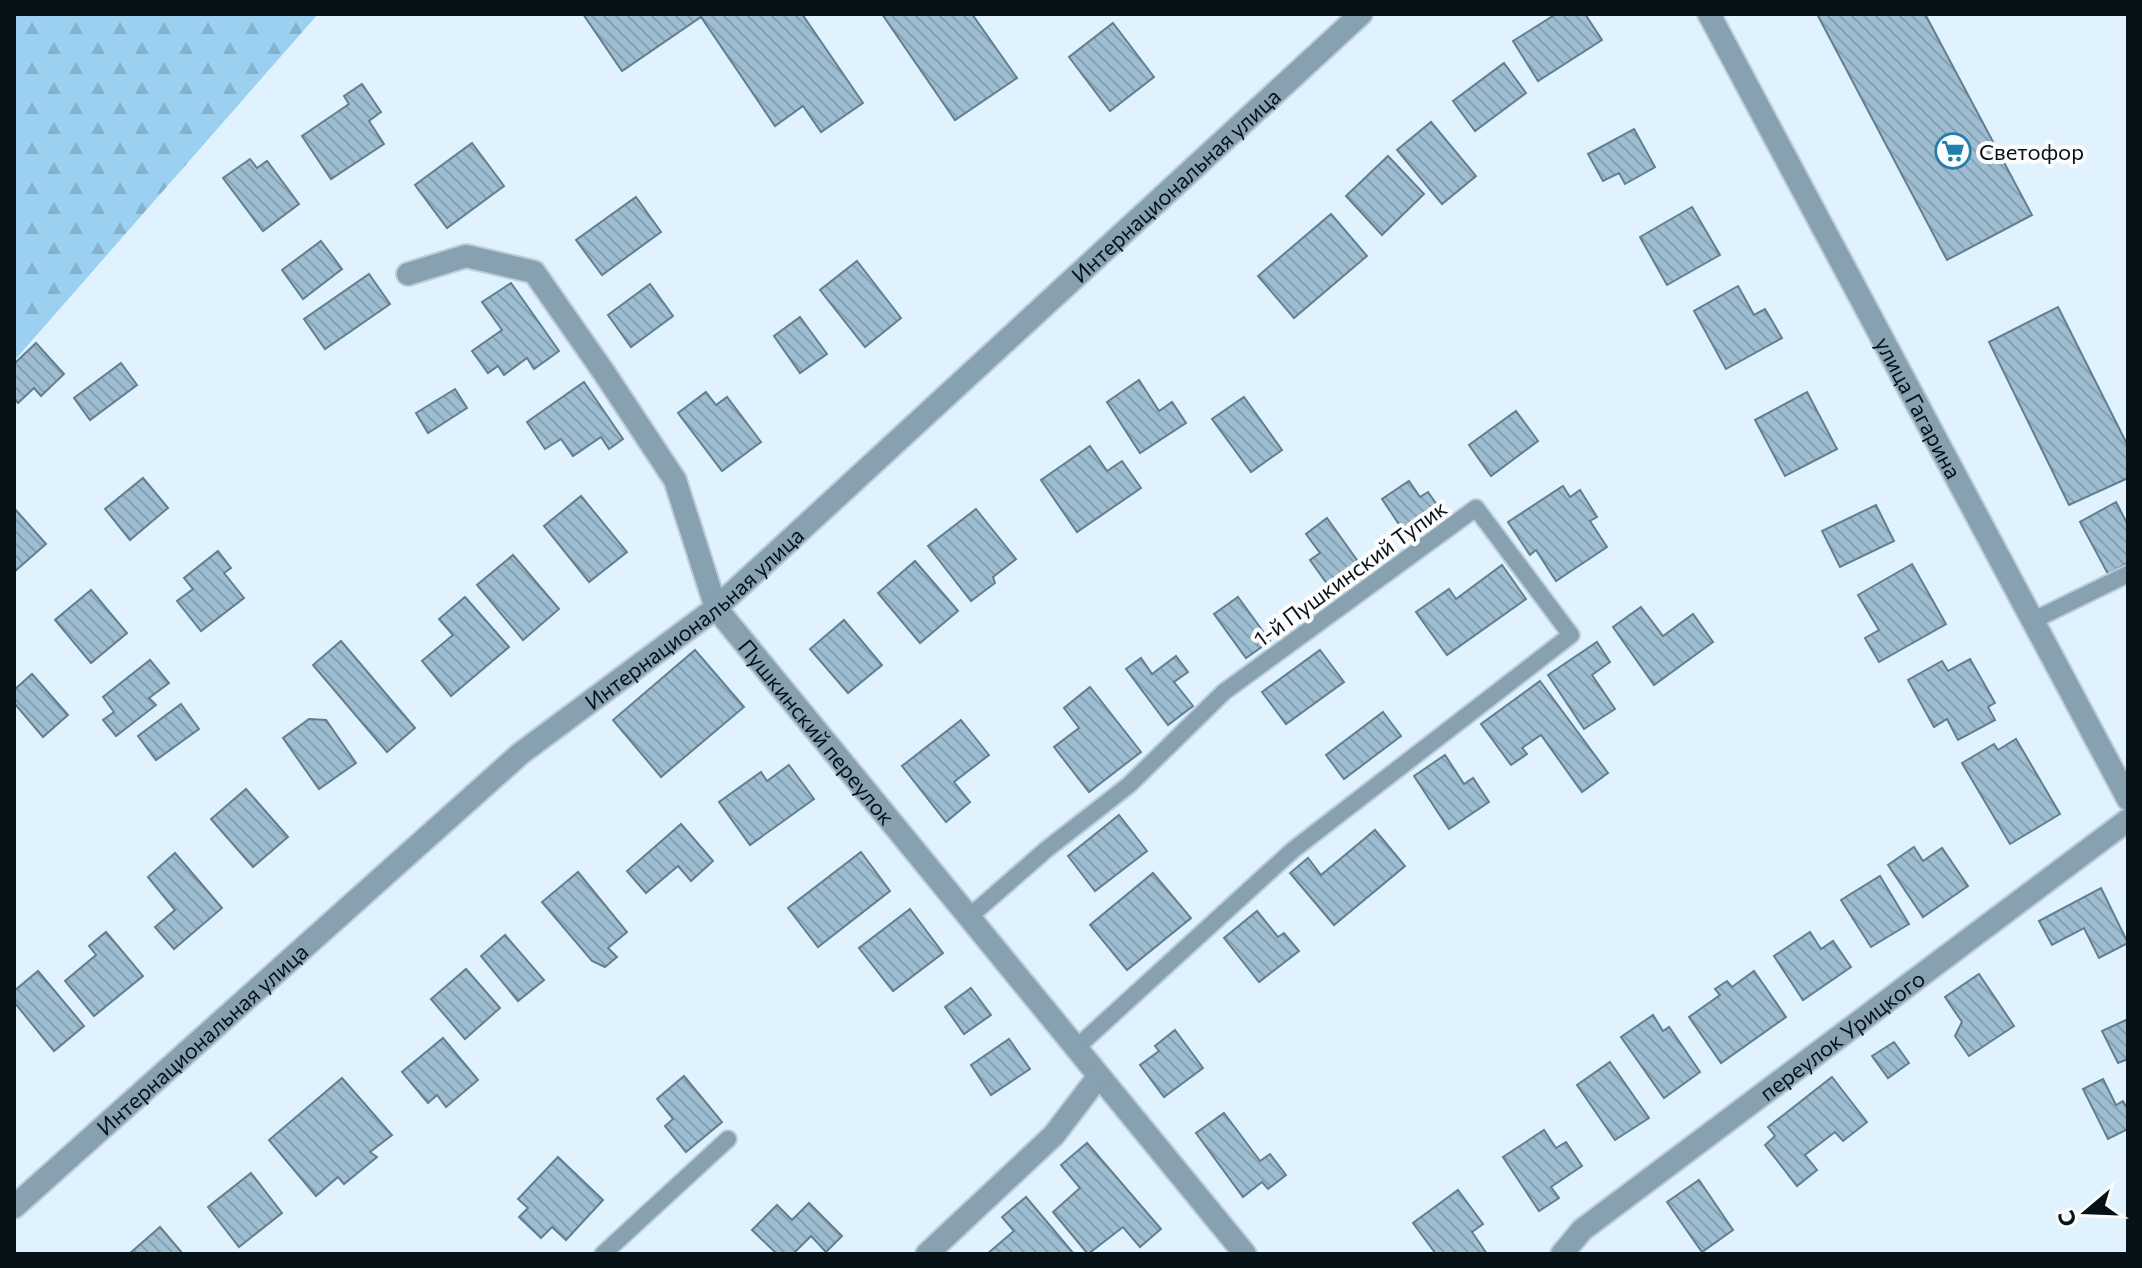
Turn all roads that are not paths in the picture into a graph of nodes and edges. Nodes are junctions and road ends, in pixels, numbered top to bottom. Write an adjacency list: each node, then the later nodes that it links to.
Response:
1 (1361, 14): 5 (street, Интернациональная улица)
2 (1709, 14): 6 (street, улица Гагарина)
3 (408, 274): 5 (street, Пушкинский переулок)
4 (2128, 574): 6 (lane)
5 (716, 608): 9 (street, Пушкинский переулок); 13 (street, Интернациональная улица)
6 (2034, 620): 7 (street, улица Гагарина)
7 (2128, 799)
8 (2128, 820): 17 (street, переулок Урицкого)
9 (969, 917): 10 (street, Пушкинский переулок); 10 (lane, 1-й Пушкинский Тупик)
10 (1076, 1048): 11 (street, Пушкинский переулок)
11 (1099, 1076): 15 (street); 16 (street, Пушкинский переулок)
12 (728, 1139): 14 (lane)
13 (14, 1207)
14 (603, 1254)
15 (927, 1254)
16 (1245, 1254)
17 (1562, 1254)

